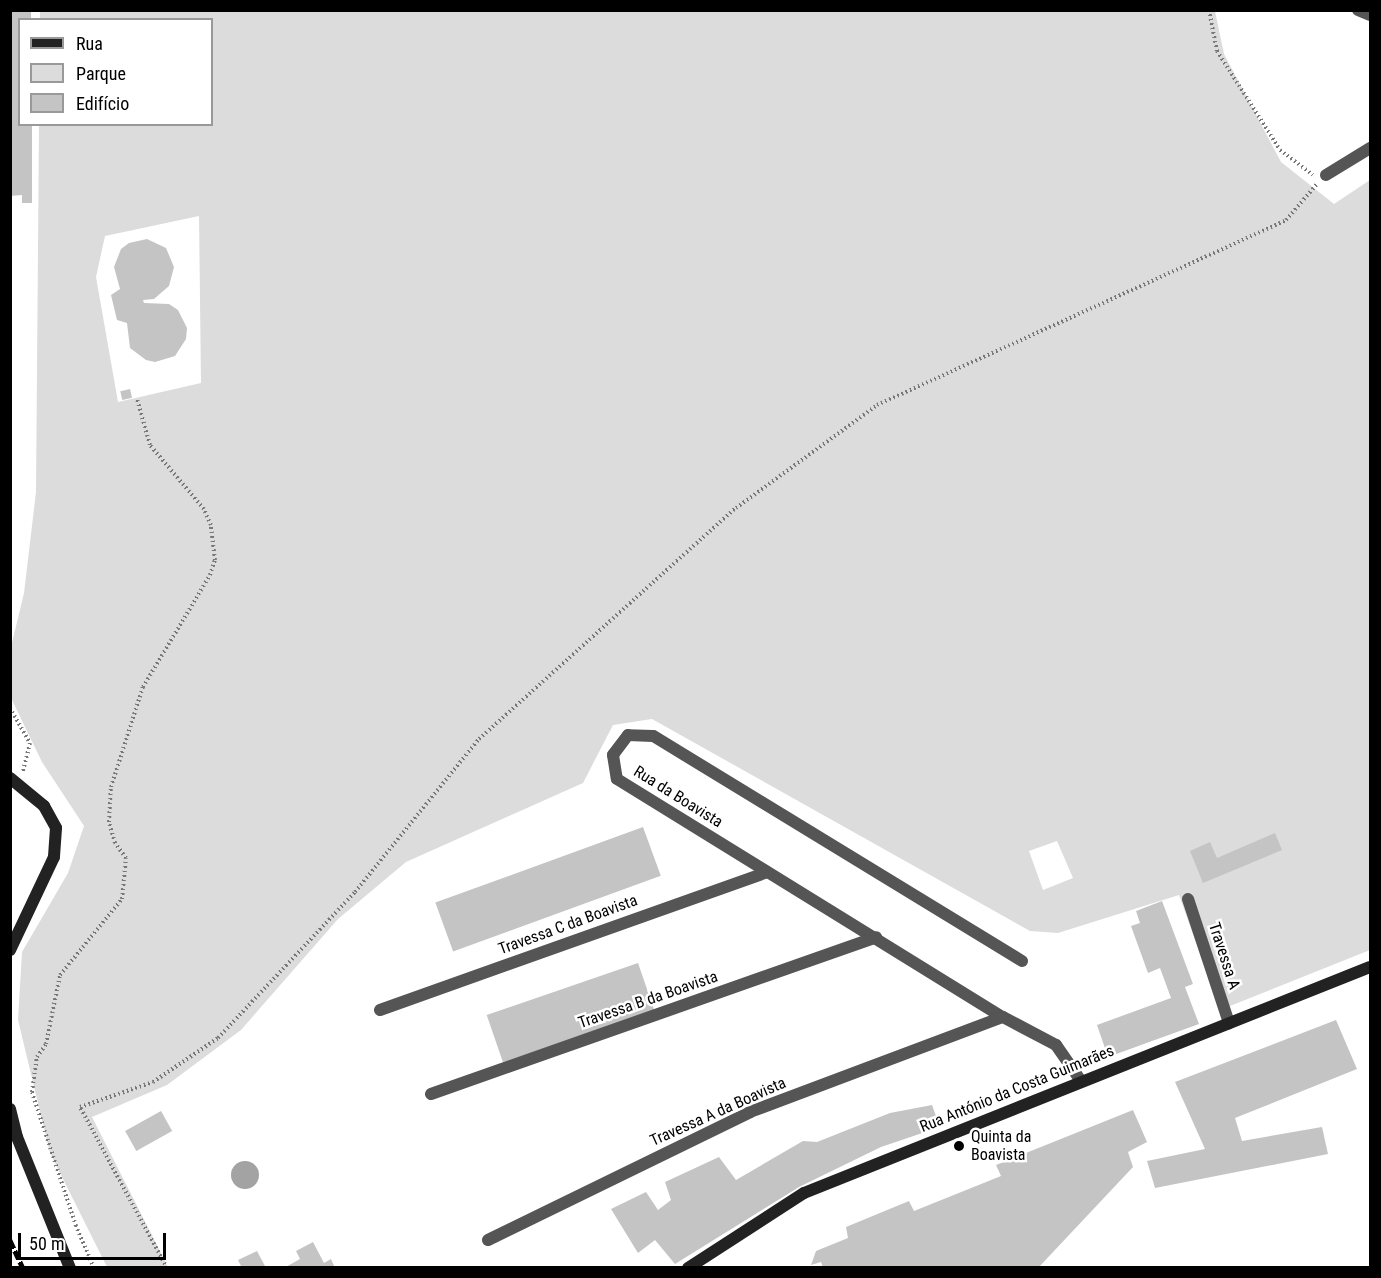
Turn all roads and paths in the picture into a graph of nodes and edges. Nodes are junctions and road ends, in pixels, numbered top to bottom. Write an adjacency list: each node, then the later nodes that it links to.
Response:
1 (1209, 10): 24 (path)
2 (1358, 10): 3 (street)
3 (1371, 15)
4 (1371, 147): 5 (street)
5 (1326, 175)
6 (137, 399): 23 (path)
7 (10, 708): 8 (path)
8 (14, 781): 12 (main road)
9 (767, 872): 11 (street, Rua da Boavista); 13 (street, Rua da Boavista); 15 (street, Travessa C da Boavista)
10 (1188, 899): 17 (street, Travessa A)
11 (876, 937): 16 (street, Rua da Boavista); 19 (street, Travessa B da Boavista)
12 (10, 950)
13 (1022, 961)
14 (1371, 967): 17 (main road, Rua António da Costa Guimarães)
15 (380, 1010)
16 (1003, 1017): 18 (street, Rua da Boavista); 21 (street, Travessa A da Boavista)
17 (1228, 1023): 18 (main road, Rua António da Costa Guimarães)
18 (1081, 1081): 25 (main road, Rua António da Costa Guimarães)
19 (431, 1094)
20 (10, 1109): 22 (main road)
21 (488, 1240)
22 (70, 1268)
23 (94, 1268)
24 (167, 1268)
25 (688, 1268)

